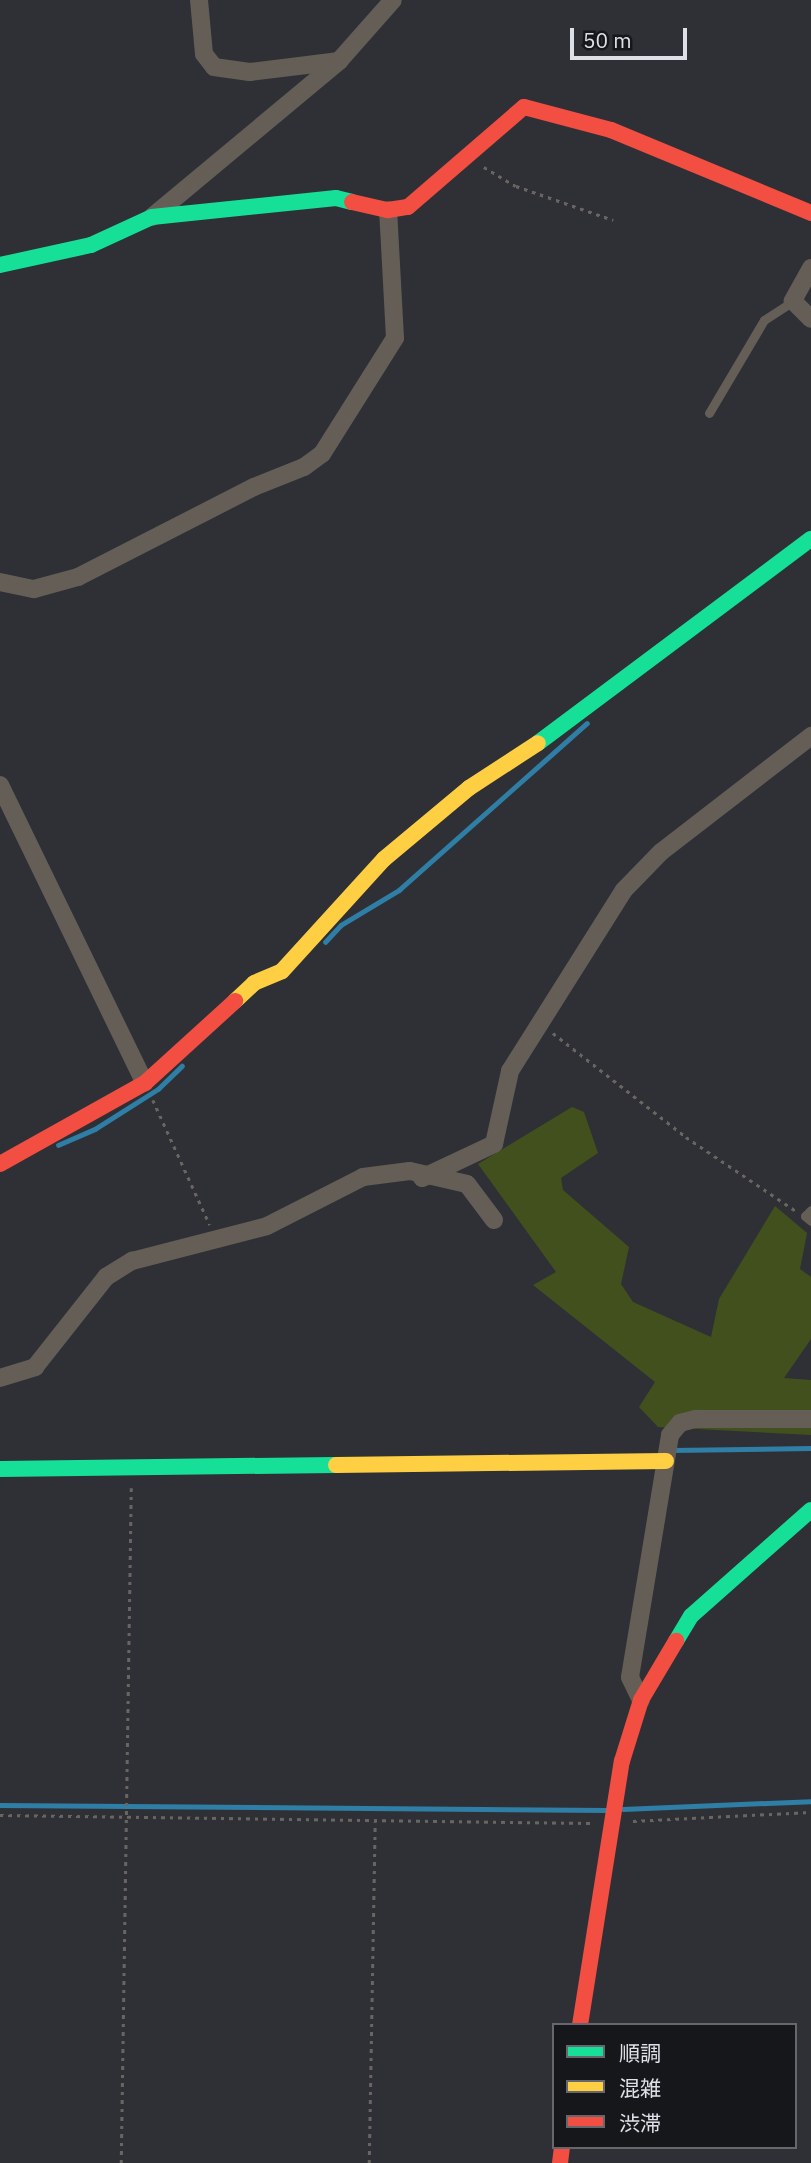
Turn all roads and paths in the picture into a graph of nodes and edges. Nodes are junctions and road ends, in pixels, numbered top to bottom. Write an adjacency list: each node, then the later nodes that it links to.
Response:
1 (199, 0): 3 (street)
2 (393, 0): 3 (street)
3 (339, 61): 7 (street)
4 (466, 157): 5 (street); 6 (street); 8 (path)
5 (388, 210): 7 (street); 15 (street)
6 (811, 213)
7 (152, 217): 9 (street)
8 (613, 220)
9 (0, 265)
10 (811, 268): 11 (street)
11 (793, 300): 12 (street); 13 (lane)
12 (811, 319)
13 (709, 414)
14 (811, 539): 19 (street)
15 (0, 582)
16 (811, 736): 18 (street)
17 (0, 785): 19 (street)
18 (543, 1025): 21 (street); 22 (path)
19 (145, 1083): 20 (street); 24 (path)
20 (0, 1164)
21 (422, 1178): 23 (street); 24 (street)
22 (809, 1216)
23 (494, 1220)
24 (218, 1241): 25 (street)
25 (0, 1378)
26 (811, 1419): 27 (street)
27 (666, 1461): 28 (street); 31 (street)
28 (133, 1467): 29 (street); 34 (path)
29 (0, 1469)
30 (811, 1510): 31 (street)
31 (641, 1700): 36 (street)
32 (811, 1812): 36 (path)
33 (0, 1815): 34 (path)
34 (126, 1818): 35 (path); 38 (path)
35 (375, 1822): 36 (path); 39 (path)
36 (611, 1823): 37 (street)
37 (580, 2023)
38 (121, 2163)
39 (369, 2163)

